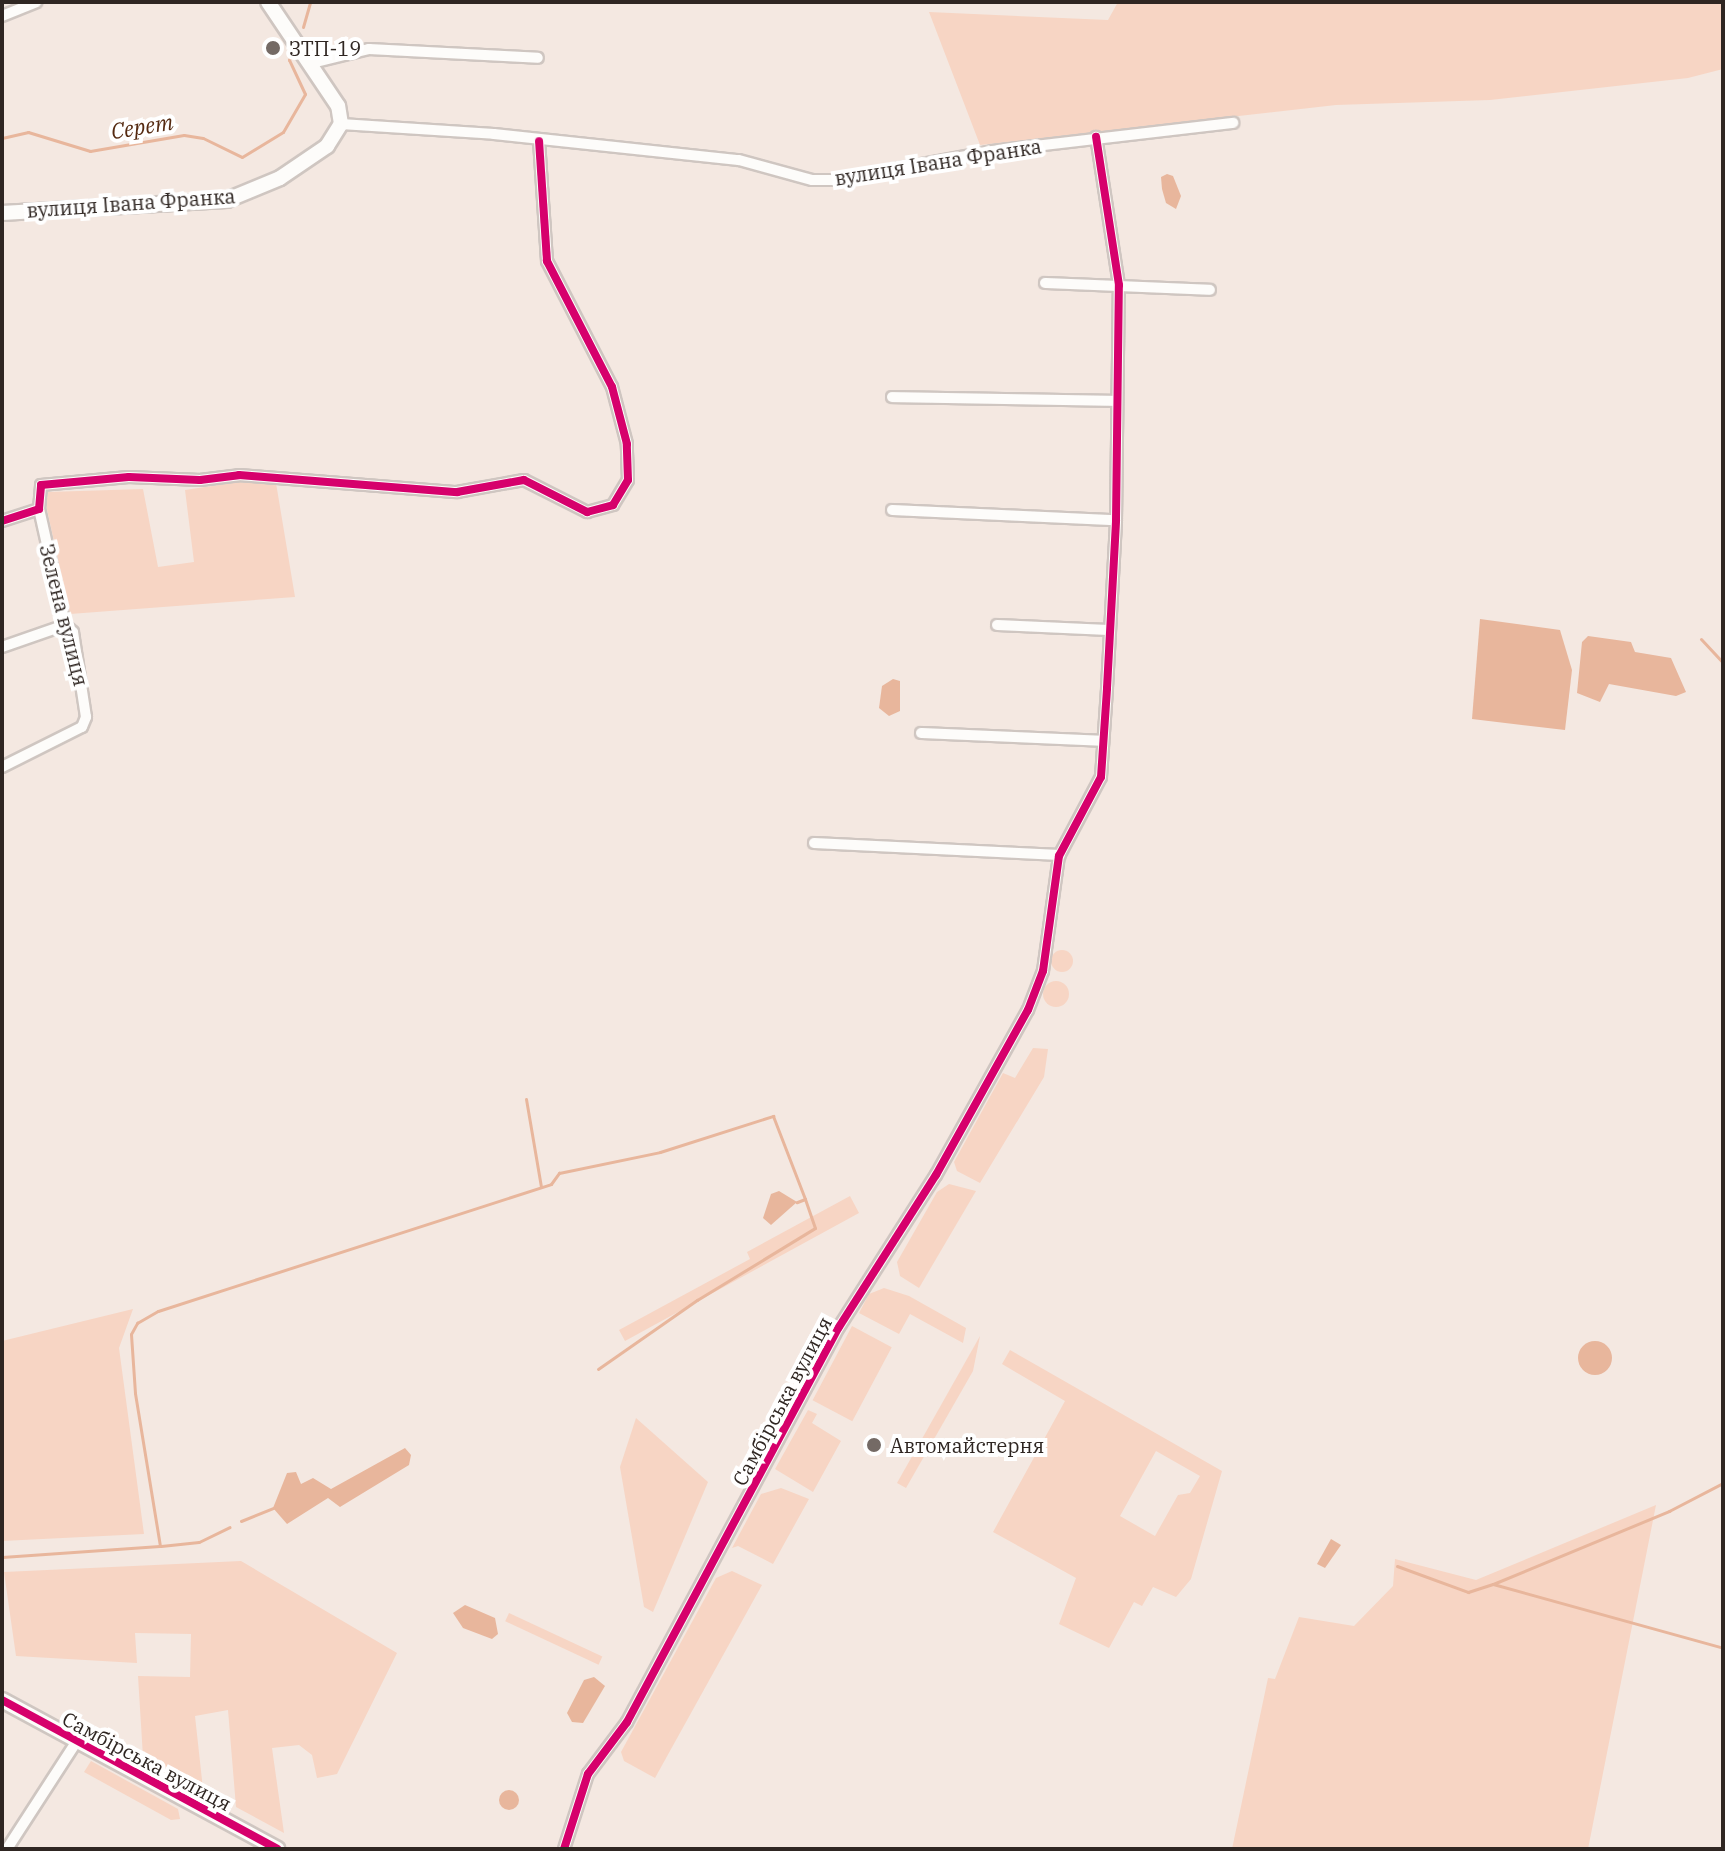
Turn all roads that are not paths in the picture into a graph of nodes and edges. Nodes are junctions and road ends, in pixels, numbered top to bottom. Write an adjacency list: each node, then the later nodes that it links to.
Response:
1 (36, 2): 3 (street)
2 (268, 2): 5 (main road)
3 (2, 16)
4 (538, 58): 5 (street)
5 (312, 63): 7 (main road)
6 (1233, 123): 8 (street, вулиця Івана Франка)
7 (341, 124): 9 (street, вулиця Івана Франка); 10 (main road, вулиця Івана Франка)
8 (1096, 137): 9 (street, вулиця Івана Франка); 12 (street, Самбірська вулиця)
9 (539, 141): 16 (street)
10 (2, 213)
11 (1045, 283): 12 (street)
12 (1119, 285): 13 (street); 15 (street, Самбірська вулиця)
13 (1210, 290)
14 (892, 397): 15 (street)
15 (1117, 401): 18 (street, Самбірська вулиця)
16 (39, 509): 19 (street); 20 (street, Зелена вулиця)
17 (892, 510): 18 (street)
18 (1116, 520): 22 (street, Самбірська вулиця)
19 (2, 521)
20 (65, 625): 23 (street); 26 (street, Зелена вулиця)
21 (997, 625): 22 (street)
22 (1109, 630): 25 (street, Самбірська вулиця)
23 (2, 647)
24 (921, 733): 25 (street)
25 (1102, 741): 28 (street, Самбірська вулиця)
26 (2, 767)
27 (814, 843): 28 (street)
28 (1060, 855): 33 (street, Самбірська вулиця)
29 (2, 1700): 30 (main road, Самбірська вулиця)
30 (77, 1741): 31 (street, Самбірська вулиця); 32 (main road, Самбірська вулиця)
31 (7, 1849)
32 (277, 1849)
33 (564, 1849)

